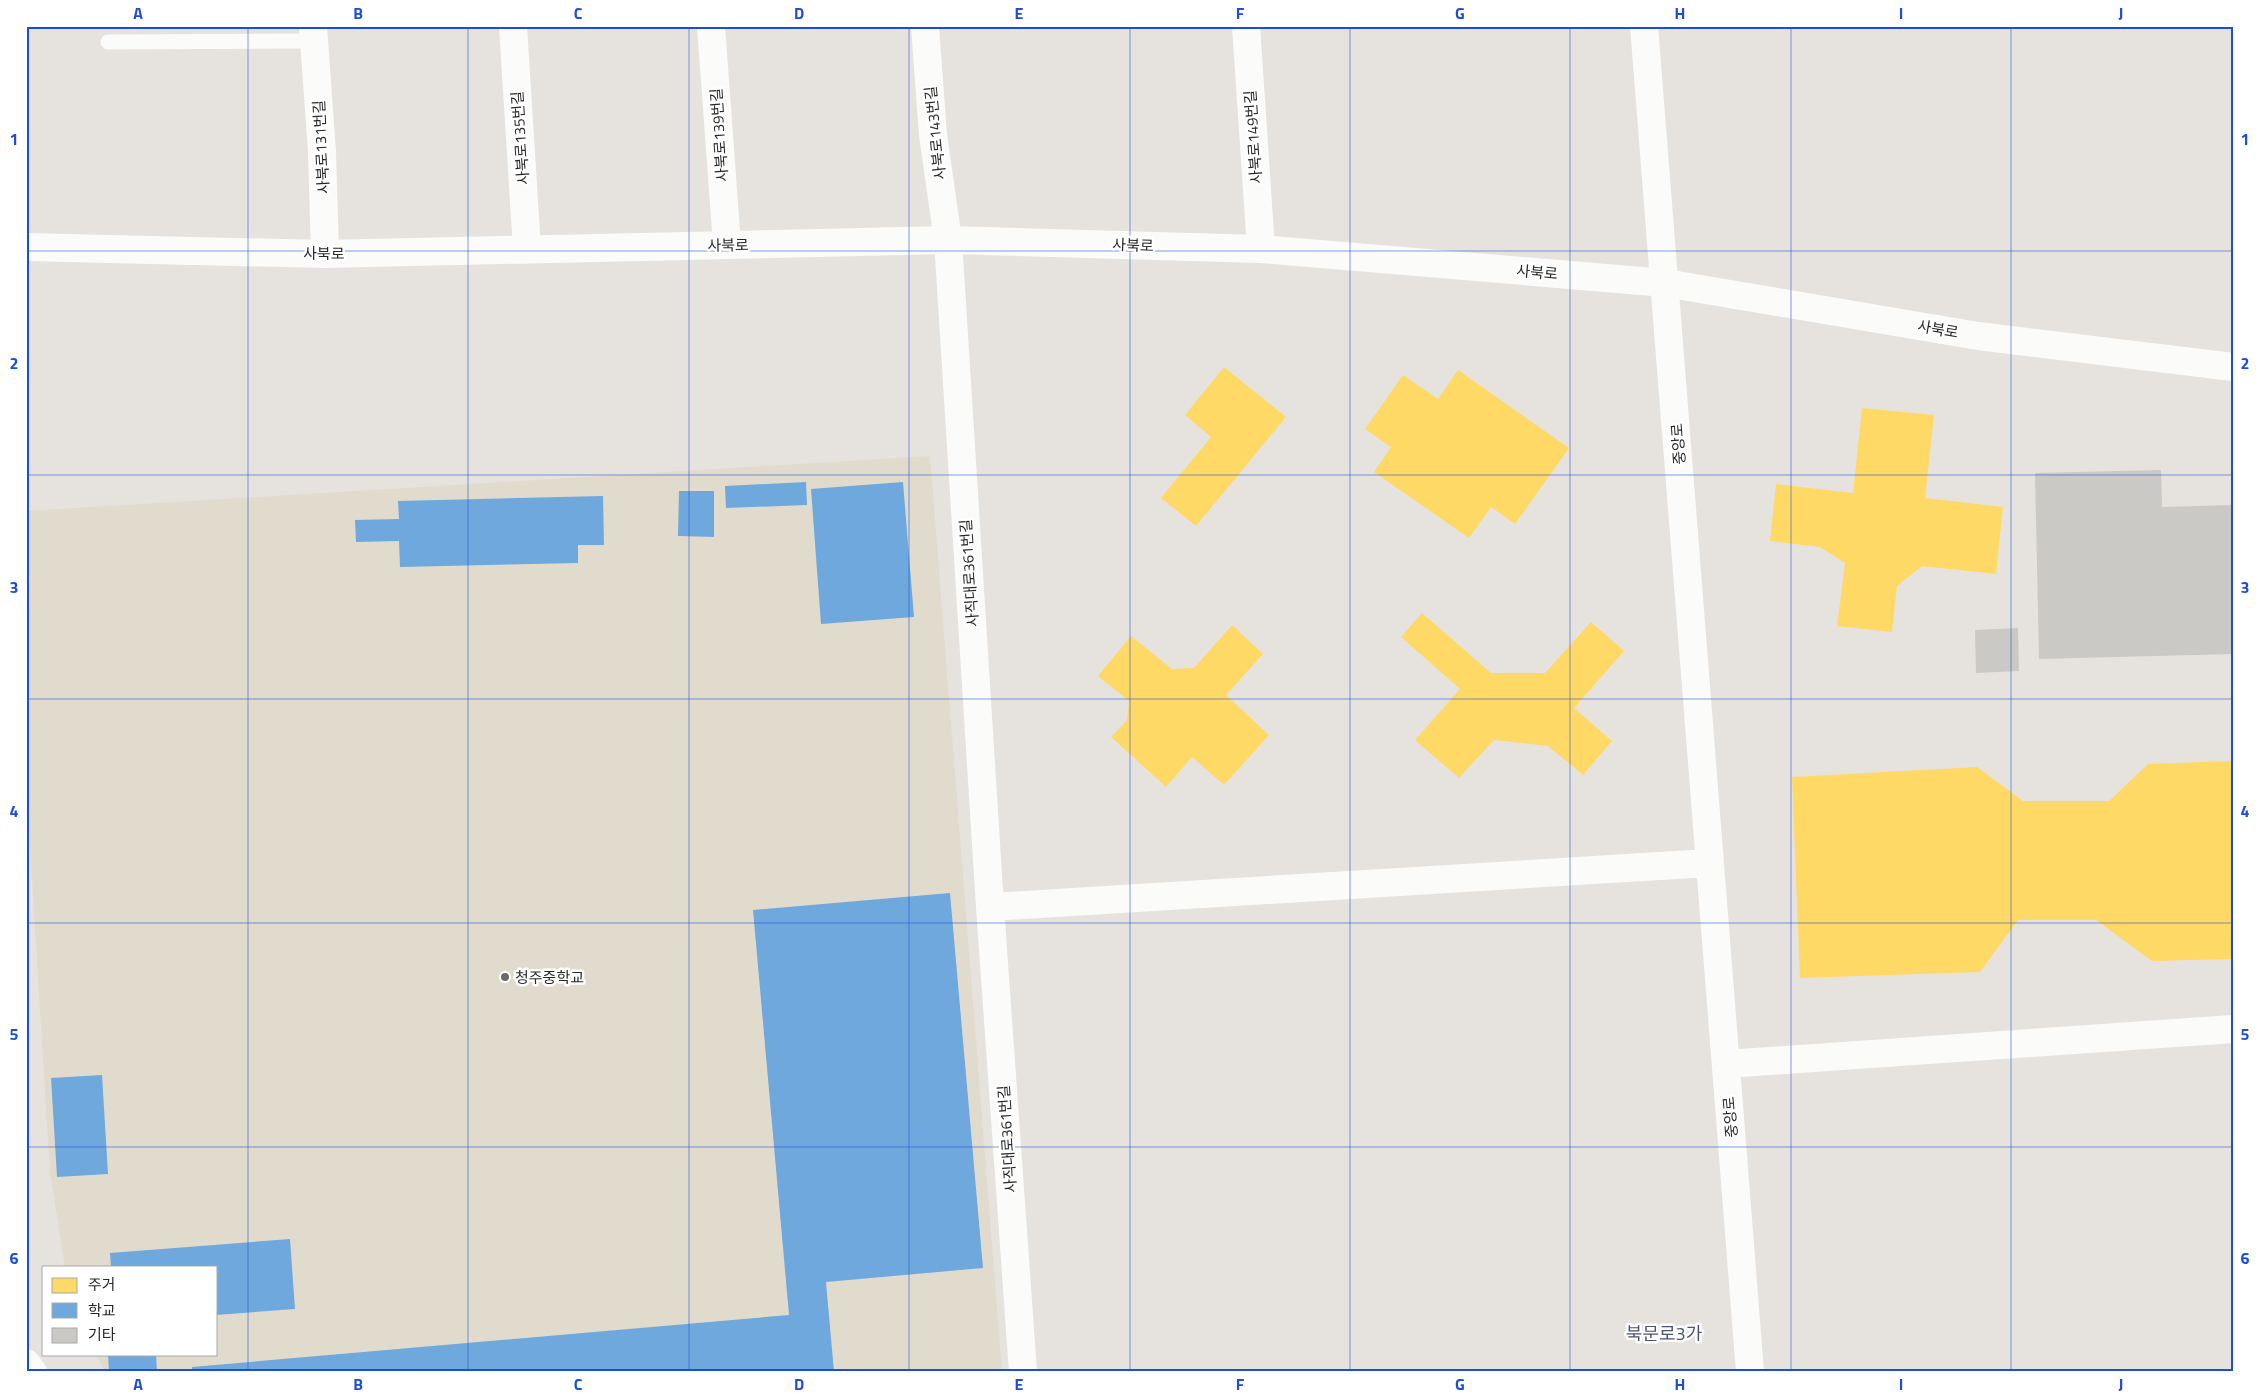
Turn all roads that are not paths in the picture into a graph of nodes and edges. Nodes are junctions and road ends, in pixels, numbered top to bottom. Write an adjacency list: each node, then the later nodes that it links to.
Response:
1 (513, 26): 12 (street, 사북로135번길)
2 (711, 26): 9 (street, 사북로139번길)
3 (925, 26): 8 (street, 사북로143번길)
4 (1246, 26): 11 (street, 사북로149번길)
5 (1644, 26): 14 (street, 중앙로)
6 (314, 34): 7 (lane, 사북로131번길); 13 (street, 사북로131번길)
7 (108, 42)
8 (948, 240): 9 (street, 사북로); 11 (street, 사북로); 17 (street, 사직대로361번길)
9 (727, 245): 12 (street, 사북로)
10 (26, 247): 13 (street, 사북로)
11 (1261, 248): 14 (street, 사북로)
12 (527, 249): 13 (street, 사북로)
13 (325, 254)
14 (1665, 283): 15 (street, 사북로); 16 (street, 중앙로)
15 (2233, 367)
16 (1709, 863): 17 (street); 19 (street, 중앙로)
17 (990, 906): 22 (street, 사직대로361번길)
18 (2233, 1029): 19 (street)
19 (1726, 1064): 23 (street, 중앙로)
20 (26, 1363): 21 (street)
21 (33, 1372)
22 (1023, 1372)
23 (1750, 1372)

